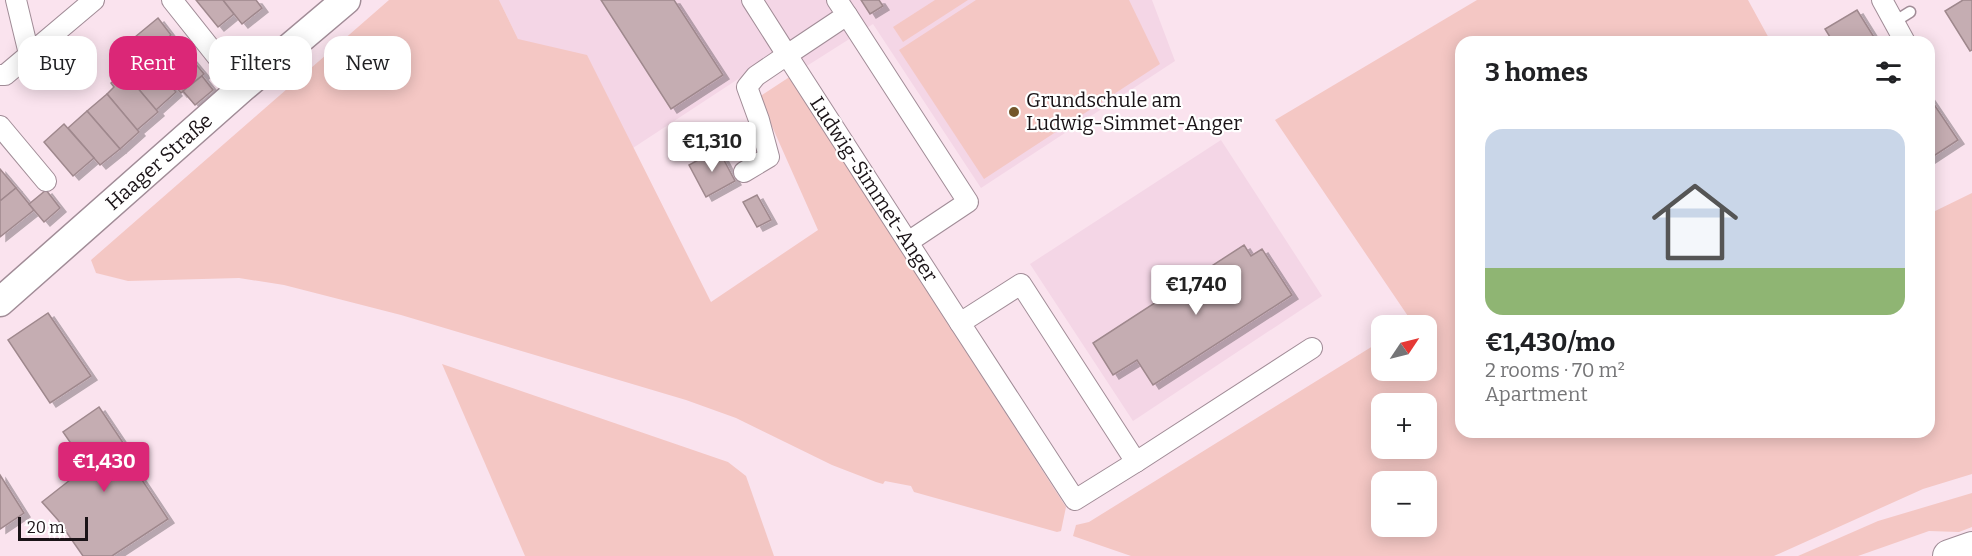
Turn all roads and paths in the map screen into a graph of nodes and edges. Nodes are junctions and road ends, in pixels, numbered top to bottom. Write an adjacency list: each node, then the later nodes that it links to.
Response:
1 (16, 0): 8 (street)
2 (94, 0): 9 (street)
3 (172, 0): 12 (street)
4 (346, 0): 10 (street, Haager Straße)
5 (752, 0): 13 (street, Ludwig-Simmet-Anger)
6 (1882, 0): 11 (street)
7 (842, 8): 13 (street); 20 (street)
8 (25, 36)
9 (51, 36)
10 (303, 36)
11 (1904, 36)
12 (209, 47)
13 (787, 55): 18 (street); 20 (street, Ludwig-Simmet-Anger)
14 (18, 64): 15 (street)
15 (2, 78)
16 (240, 90): 21 (street, Haager Straße)
17 (0, 126): 19 (street)
18 (744, 172)
19 (46, 181)
20 (908, 242): 22 (street, Ludwig-Simmet-Anger)
21 (0, 302)
22 (960, 323): 24 (street, Ludwig-Simmet-Anger); 24 (street)
23 (1312, 348): 24 (street, Ludwig-Simmet-Anger)
24 (1136, 462)
25 (1972, 548): 26 (main road)
26 (1949, 556)

